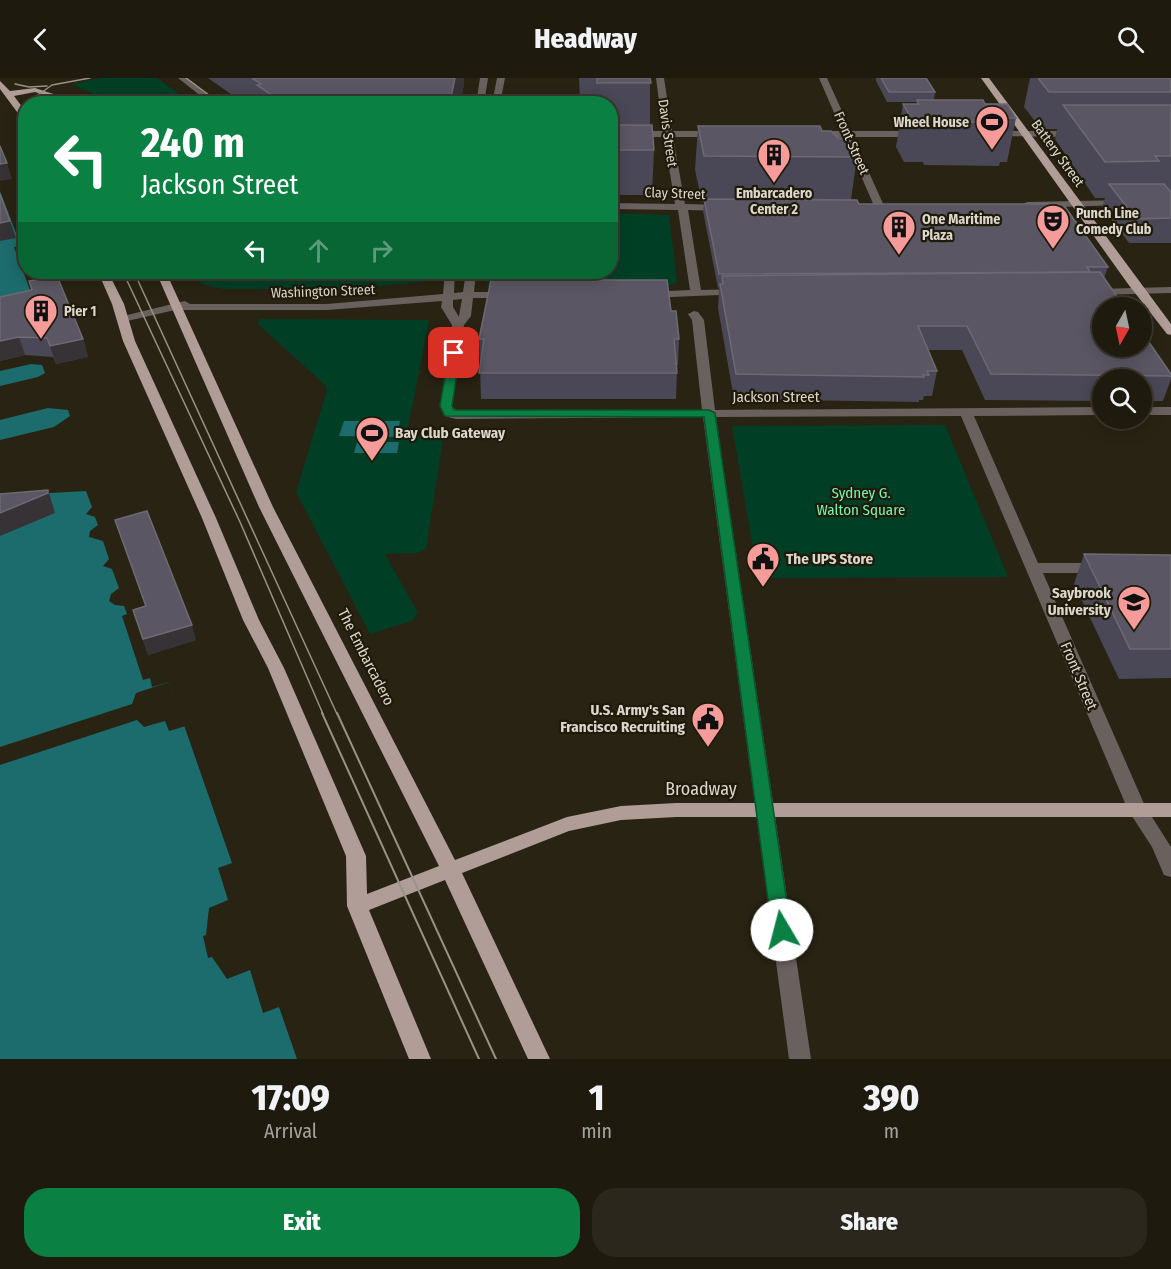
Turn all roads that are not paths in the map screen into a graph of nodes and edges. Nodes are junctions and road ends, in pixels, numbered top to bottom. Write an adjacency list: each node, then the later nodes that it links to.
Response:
1 (182, 78): 12 (street)
2 (484, 78): 13 (street)
3 (501, 78): 14 (street)
4 (660, 78): 18 (street, Davis Street)
5 (823, 78): 21 (street, Front Street)
6 (985, 78): 24 (main road, Battery Street)
7 (35, 80): 11 (main road)
8 (0, 82): 15 (main road)
9 (21, 96): 10 (main road)
10 (54, 96)
11 (64, 96)
12 (206, 96)
13 (481, 96)
14 (498, 96)
15 (11, 97): 16 (main road); 17 (main road)
16 (18, 97)
17 (18, 107)
18 (669, 134): 19 (street); 26 (street); 31 (street, Davis Street)
19 (720, 134)
20 (798, 134): 21 (street)
21 (848, 134): 22 (street); 33 (street, Front Street)
22 (932, 134)
23 (989, 134): 24 (street)
24 (1026, 134): 25 (street); 28 (main road, Battery Street)
25 (1083, 134)
26 (618, 135)
27 (1138, 202): 28 (street)
28 (1076, 203): 29 (street); 39 (main road, Battery Street)
29 (1014, 205)
30 (618, 206): 31 (street, Clay Street)
31 (681, 207): 32 (street, Clay Street); 42 (street, Davis Street)
32 (731, 208)
33 (880, 208)
34 (106, 279): 51 (main road)
35 (164, 279): 48 (main road, The Embarcadero)
36 (449, 279): 43 (street)
37 (470, 279): 44 (street)
38 (1171, 290): 39 (street)
39 (1140, 291): 41 (street); 53 (main road, Battery Street)
40 (748, 292): 42 (street)
41 (1083, 292)
42 (696, 293): 46 (street)
43 (447, 295): 44 (street, Washington Street); 47 (street, Washington Street); 49 (street, Washington Street); 52 (street)
44 (468, 295): 45 (street, Washington Street); 52 (street)
45 (521, 295)
46 (636, 295)
47 (293, 297): 48 (street, Washington Street); 49 (street)
48 (178, 307): 49 (street, Washington Street); 51 (street, Washington Street); 64 (main road, The Embarcadero)
49 (285, 308)
50 (694, 314): 58 (street)
51 (123, 319): 66 (main road)
52 (458, 325): 58 (street, Jackson Street)
53 (1171, 332)
54 (1092, 411): 57 (street, Jackson Street)
55 (1152, 411): 56 (street)
56 (1171, 411)
57 (966, 412): 58 (street, Jackson Street); 59 (street, Front Street)
58 (709, 413): 61 (street)
59 (1033, 568): 60 (street); 62 (street, Front Street)
60 (1113, 568)
61 (765, 810): 62 (main road, Broadway); 64 (main road, Broadway); 69 (street)
62 (1137, 810): 63 (main road, Broadway); 65 (street, Front Street)
63 (1171, 810)
64 (450, 868): 66 (main road, Broadway); 68 (main road, The Embarcadero)
65 (1171, 869)
66 (357, 906): 67 (main road)
67 (420, 1059)
68 (539, 1059)
69 (800, 1059)

